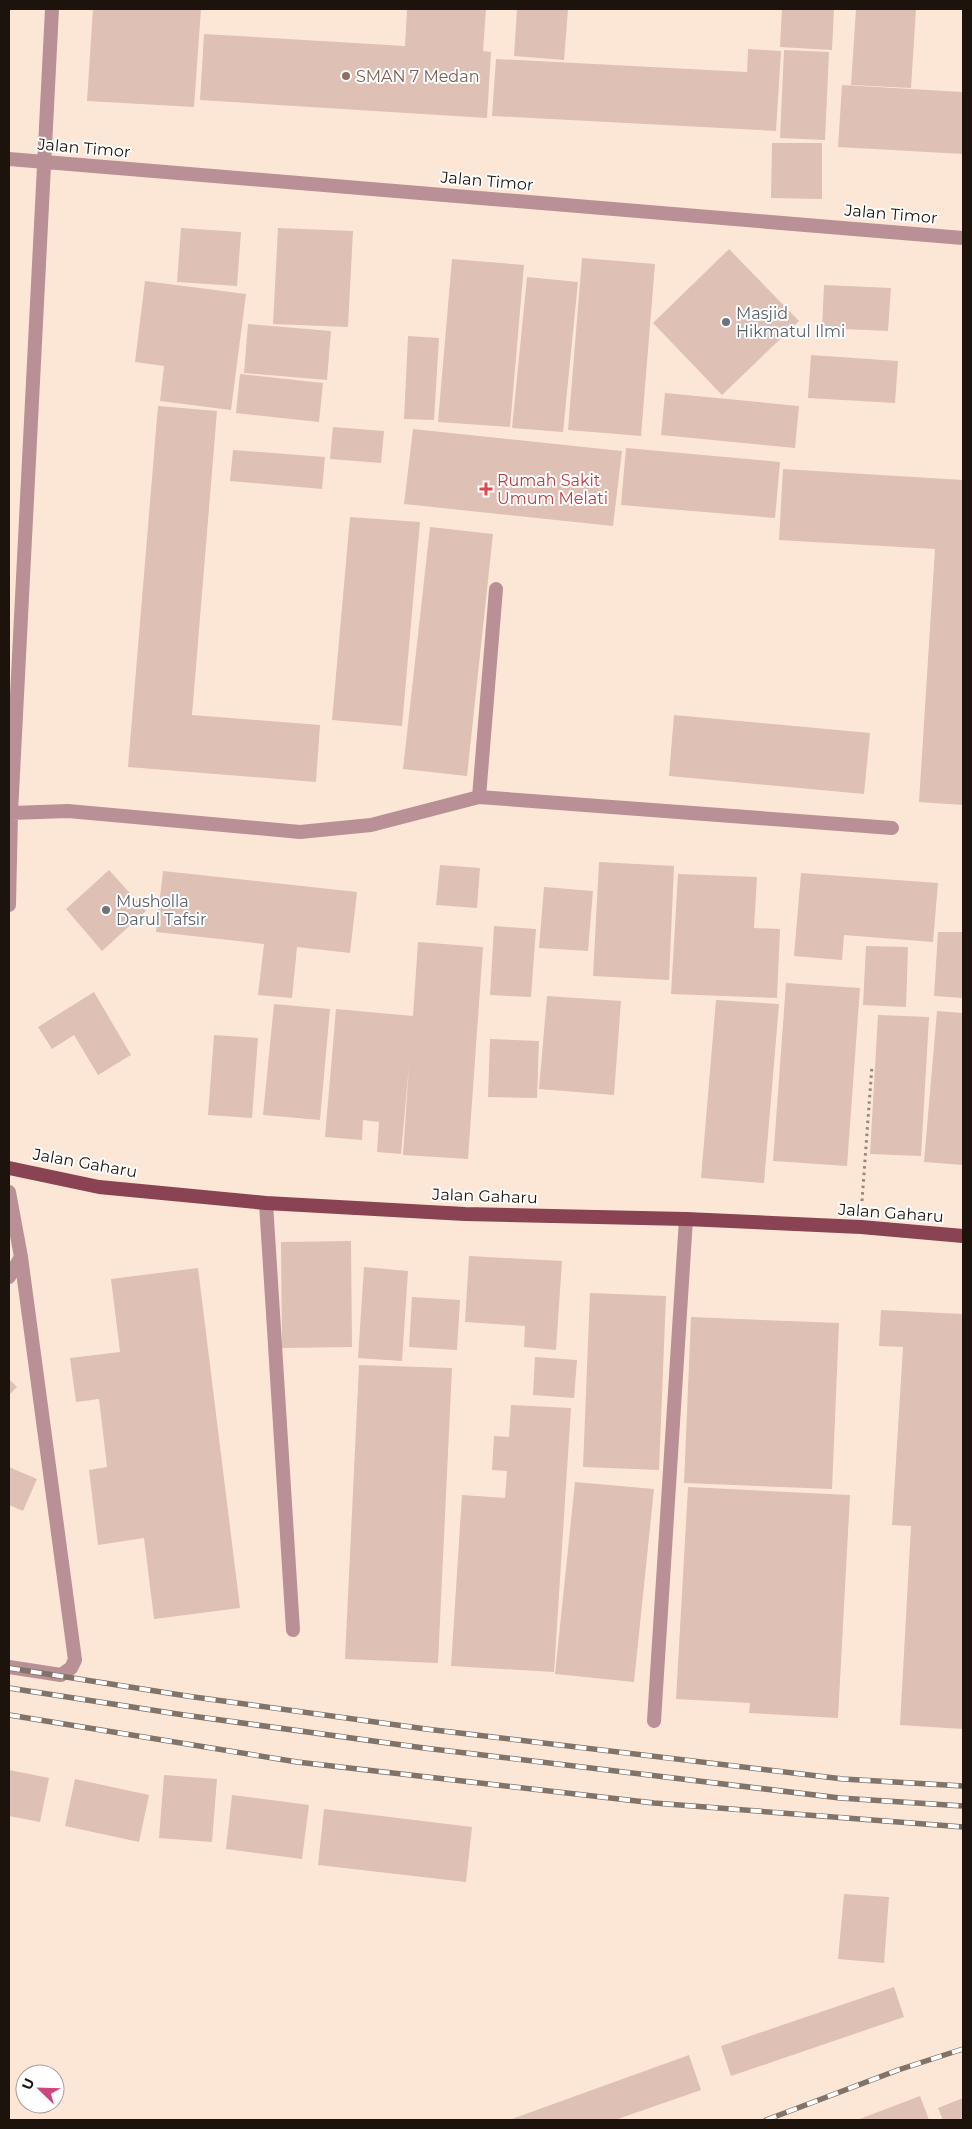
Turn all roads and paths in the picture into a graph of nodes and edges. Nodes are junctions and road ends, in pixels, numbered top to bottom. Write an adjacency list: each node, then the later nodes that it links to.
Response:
1 (52, 9): 3 (street)
2 (9, 159): 3 (street, Jalan Timor)
3 (44, 163): 4 (street, Jalan Timor); 7 (street)
4 (963, 238)
5 (496, 589): 6 (street)
6 (479, 797): 7 (street); 8 (street)
7 (10, 813): 9 (street)
8 (892, 828)
9 (9, 905)
10 (872, 1065): 15 (path)
11 (9, 1168): 13 (main road, Jalan Gaharu)
12 (9, 1192): 17 (street)
13 (266, 1203): 14 (main road, Jalan Gaharu); 19 (street)
14 (686, 1219): 15 (main road, Jalan Gaharu); 21 (street)
15 (860, 1227): 16 (main road, Jalan Gaharu)
16 (963, 1236)
17 (22, 1257): 18 (street); 20 (street)
18 (9, 1277)
19 (293, 1630)
20 (9, 1667)
21 (654, 1721)

